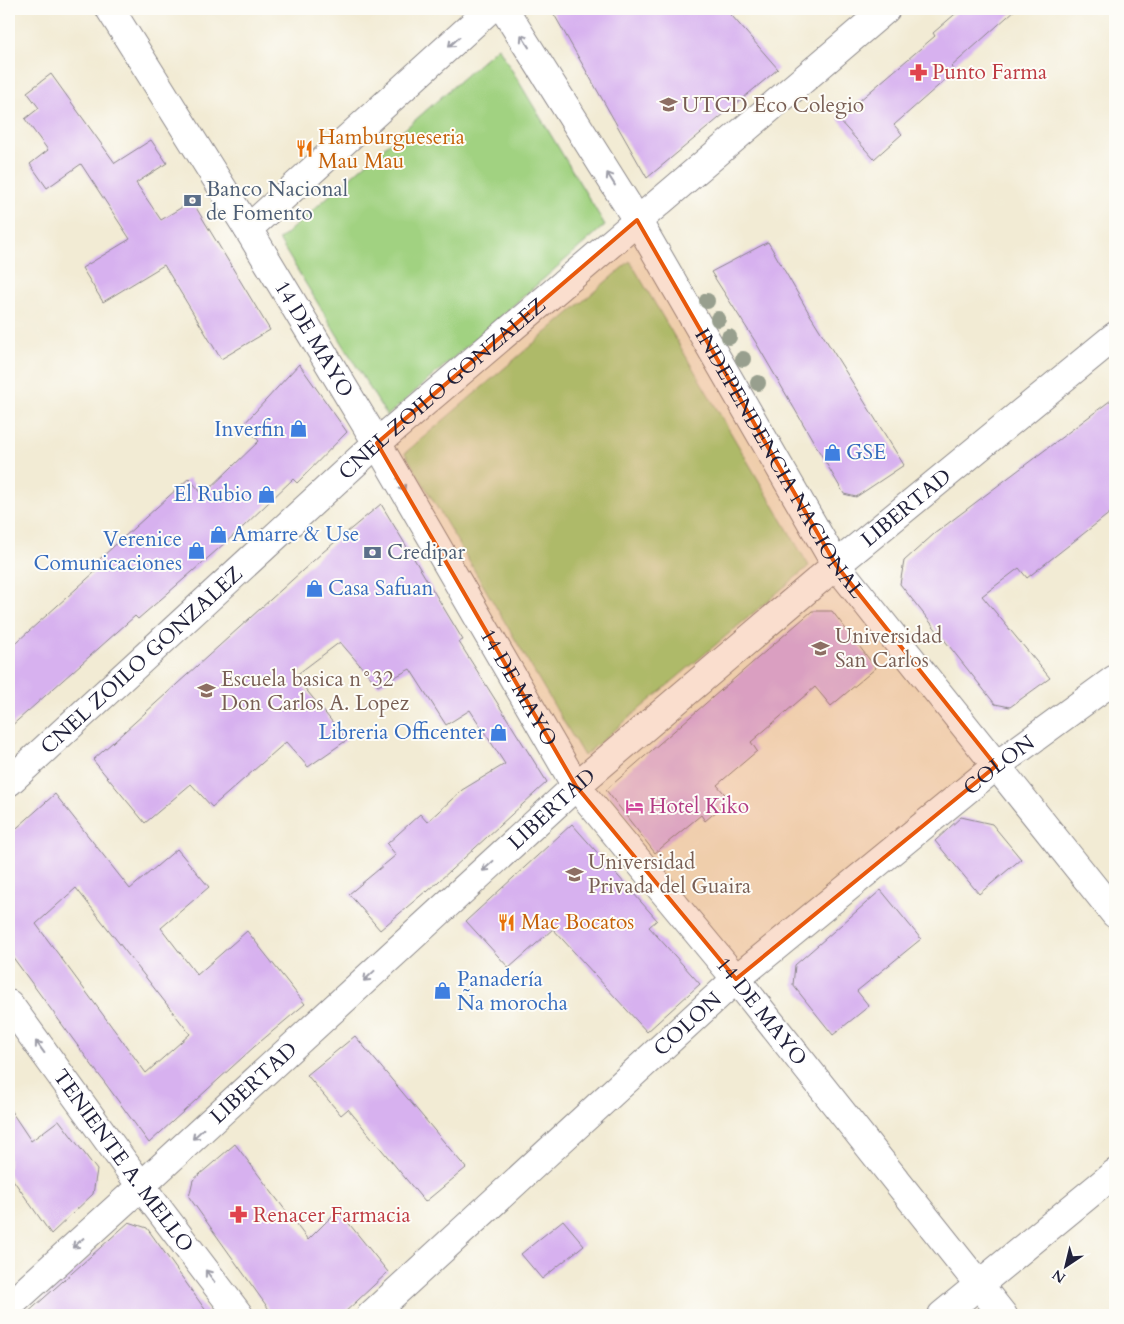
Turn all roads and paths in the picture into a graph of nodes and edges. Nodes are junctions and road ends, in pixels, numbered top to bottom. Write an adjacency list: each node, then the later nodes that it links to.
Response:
1 (110, 9): 6 (street, 14 DE MAYO)
2 (490, 9): 6 (street, one-way to 6)
3 (504, 9): 5 (street, INDEPENDENCIA NACIONAL, one-way to 3)
4 (886, 9): 5 (street, CNEL ZOILO GONZALEZ)
5 (637, 220): 8 (street, CNEL ZOILO GONZALEZ); 9 (street, INDEPENDENCIA NACIONAL)
6 (248, 229): 8 (street, 14 DE MAYO)
7 (1115, 336): 9 (street, LIBERTAD)
8 (377, 443): 12 (street, CNEL ZOILO GONZALEZ); 13 (street, 14 DE MAYO, one-way to 13)
9 (836, 565): 11 (street, INDEPENDENCIA NACIONAL); 13 (street, LIBERTAD)
10 (1115, 679): 11 (street, COLON)
11 (996, 766): 14 (street, INDEPENDENCIA NACIONAL); 15 (street, COLON)
12 (9, 782)
13 (576, 786): 15 (street, 14 DE MAYO); 18 (street, LIBERTAD, one-way to 18)
14 (1115, 914)
15 (736, 979): 19 (street, 14 DE MAYO); 22 (street, COLON)
16 (9, 1004): 18 (street, TENIENTE A. MELLO, one-way to 16)
17 (1115, 1173): 19 (street)
18 (141, 1186): 20 (street, LIBERTAD, one-way to 20); 21 (street, TENIENTE A. MELLO, one-way to 18)
19 (979, 1286): 23 (street); 24 (street, 14 DE MAYO)
20 (9, 1306)
21 (239, 1315)
22 (371, 1315)
23 (942, 1315)
24 (1003, 1315)

